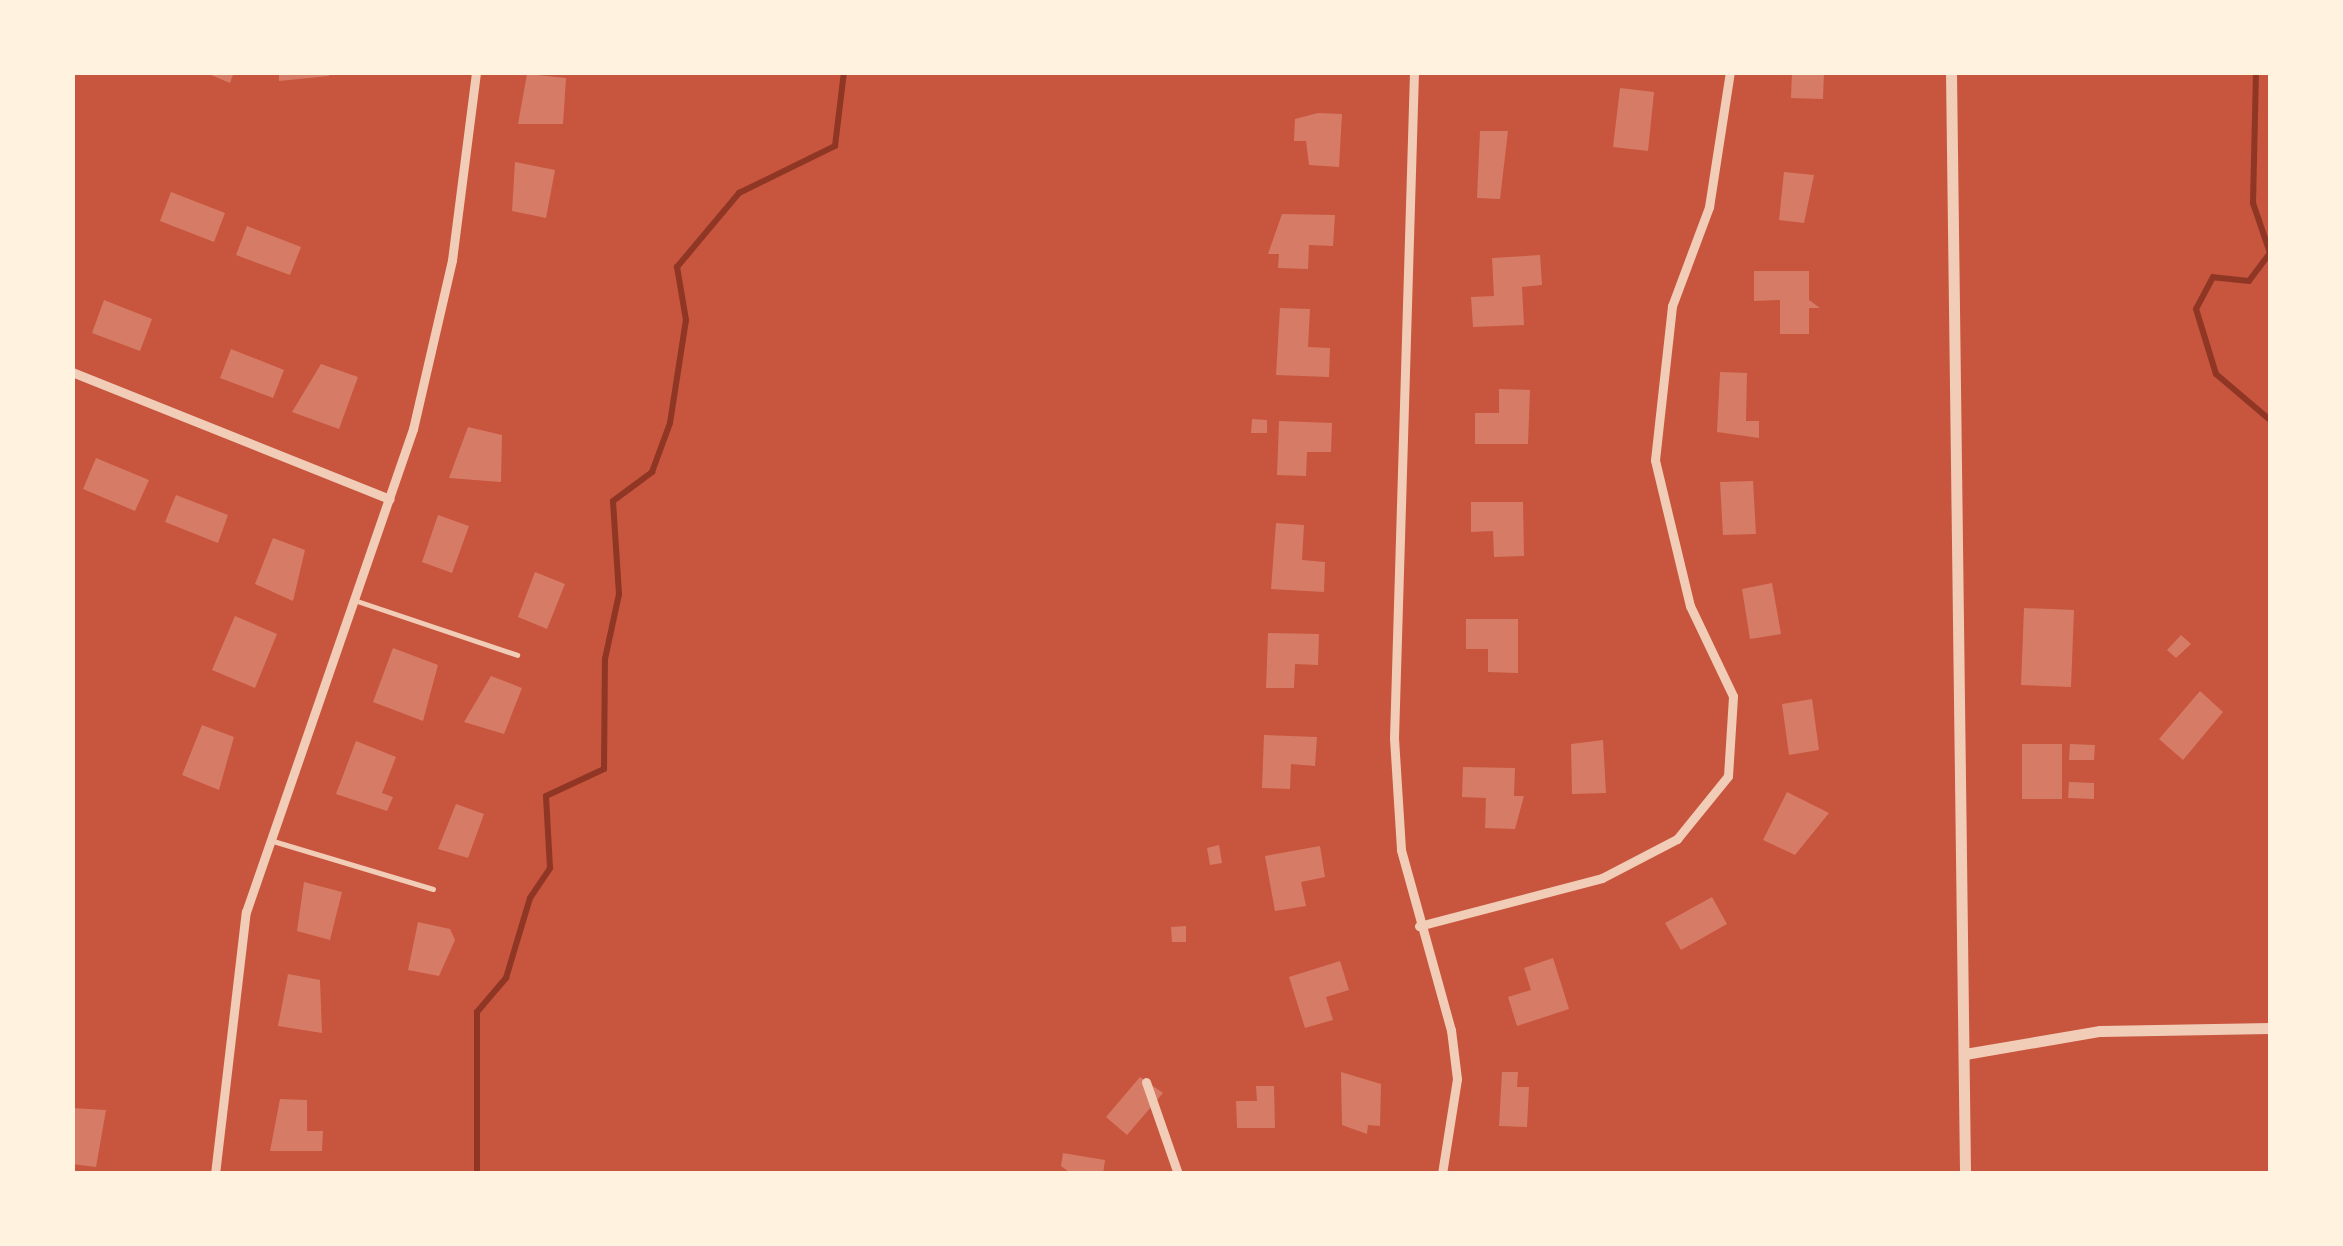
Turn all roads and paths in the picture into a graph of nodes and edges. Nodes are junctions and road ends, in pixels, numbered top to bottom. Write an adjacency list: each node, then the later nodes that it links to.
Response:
1 (476, 72): 6 (street)
2 (1414, 72): 11 (street)
3 (1730, 72): 11 (street)
4 (1951, 72): 13 (street)
5 (72, 372): 6 (street)
6 (390, 498): 7 (street)
7 (356, 601): 8 (lane); 9 (street)
8 (517, 655)
9 (270, 840): 10 (lane); 15 (street)
10 (432, 889)
11 (1418, 926): 17 (street)
12 (2270, 1028): 13 (street)
13 (1966, 1054): 18 (street)
14 (1146, 1082): 16 (street)
15 (215, 1174)
16 (1178, 1174)
17 (1442, 1174)
18 (1965, 1174)

